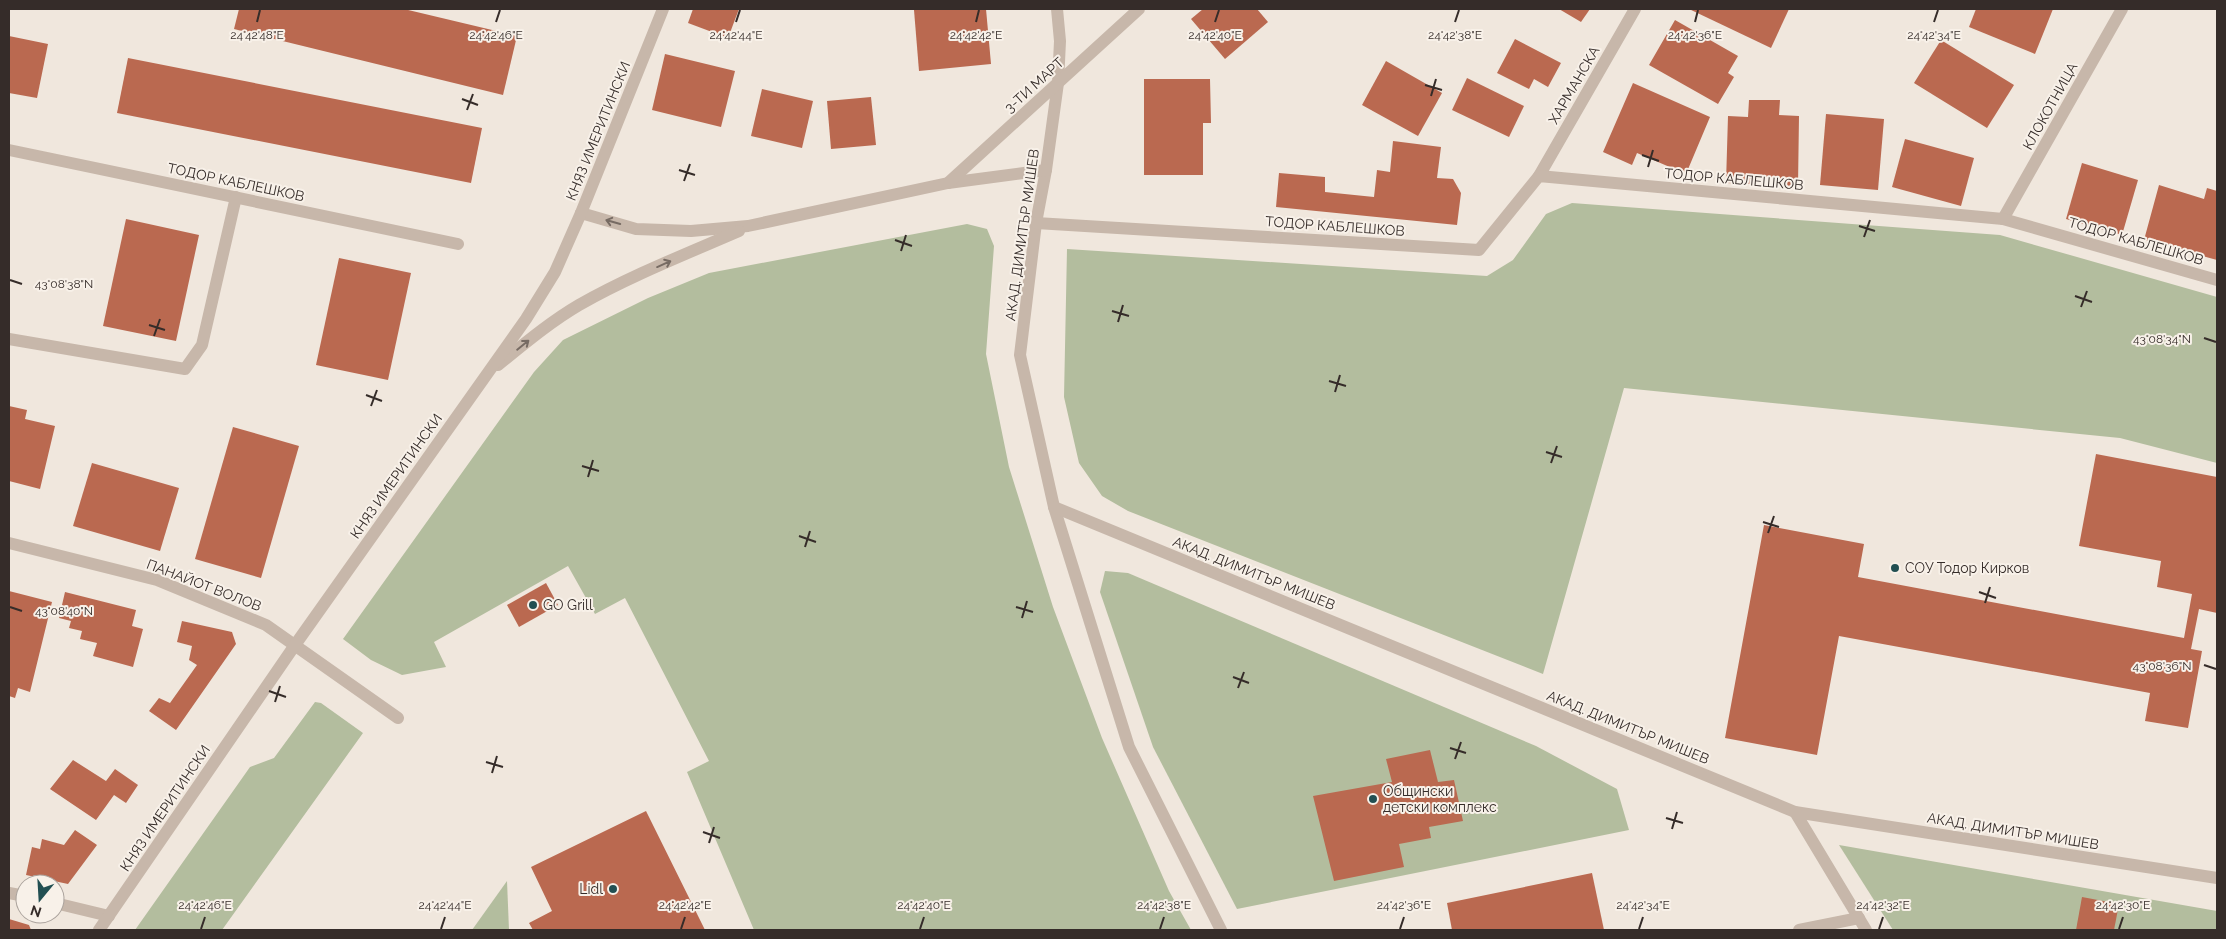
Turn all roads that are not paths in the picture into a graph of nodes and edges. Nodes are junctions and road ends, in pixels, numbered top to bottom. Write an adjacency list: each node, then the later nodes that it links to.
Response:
1 (663, 9): 12 (street, КНЯЗ ИМЕРИТИНСКИ)
2 (1057, 9): 6 (street, АКАД. ДИМИТЪР МИШЕВ)
3 (1139, 9): 6 (street, 3-ТИ МАРТ)
4 (1635, 9): 9 (street, ХАРМАНСКА)
5 (2122, 9): 13 (street, КЛОКОТНИЦА)
6 (1058, 83): 8 (street, АКАД. ДИМИТЪР МИШЕВ); 10 (street, 3-ТИ МАРТ)
7 (9, 150): 11 (street, ТОДОР КАБЛЕШКОВ)
8 (1046, 170): 10 (street); 14 (street, АКАД. ДИМИТЪР МИШЕВ)
9 (1539, 176): 13 (street, ТОДОР КАБЛЕШКОВ); 14 (street, ТОДОР КАБЛЕШКОВ)
10 (948, 184): 15 (street)
11 (236, 197): 16 (street, ТОДОР КАБЛЕШКОВ); 18 (street)
12 (581, 213): 15 (street, one-way to 12); 19 (street, КНЯЗ ИМЕРИТИНСКИ)
13 (2003, 219): 17 (street, ТОДОР КАБЛЕШКОВ)
14 (1036, 223): 20 (street, АКАД. ДИМИТЪР МИШЕВ)
15 (748, 226): 19 (street, one-way to 15)
16 (458, 244)
17 (2217, 280)
18 (9, 339)
19 (486, 376): 22 (street, КНЯЗ ИМЕРИТИНСКИ)
20 (1054, 507): 24 (street, АКАД. ДИМИТЪР МИШЕВ); 30 (street, АКАД. ДИМИТЪР МИШЕВ)
21 (9, 543): 22 (street, ПАНАЙОТ ВОЛОВ)
22 (295, 645): 23 (street, ПАНАЙОТ ВОЛОВ); 27 (street, КНЯЗ ИМЕРИТИНСКИ)
23 (398, 718)
24 (1795, 812): 25 (street, АКАД. ДИМИТЪР МИШЕВ); 28 (street)
25 (2217, 878)
26 (65, 905): 27 (street)
27 (109, 916): 29 (street, КНЯЗ ИМЕРИТИНСКИ)
28 (1859, 918): 31 (street); 32 (street)
29 (100, 930)
30 (1221, 930)
31 (1799, 930)
32 (1866, 930)

